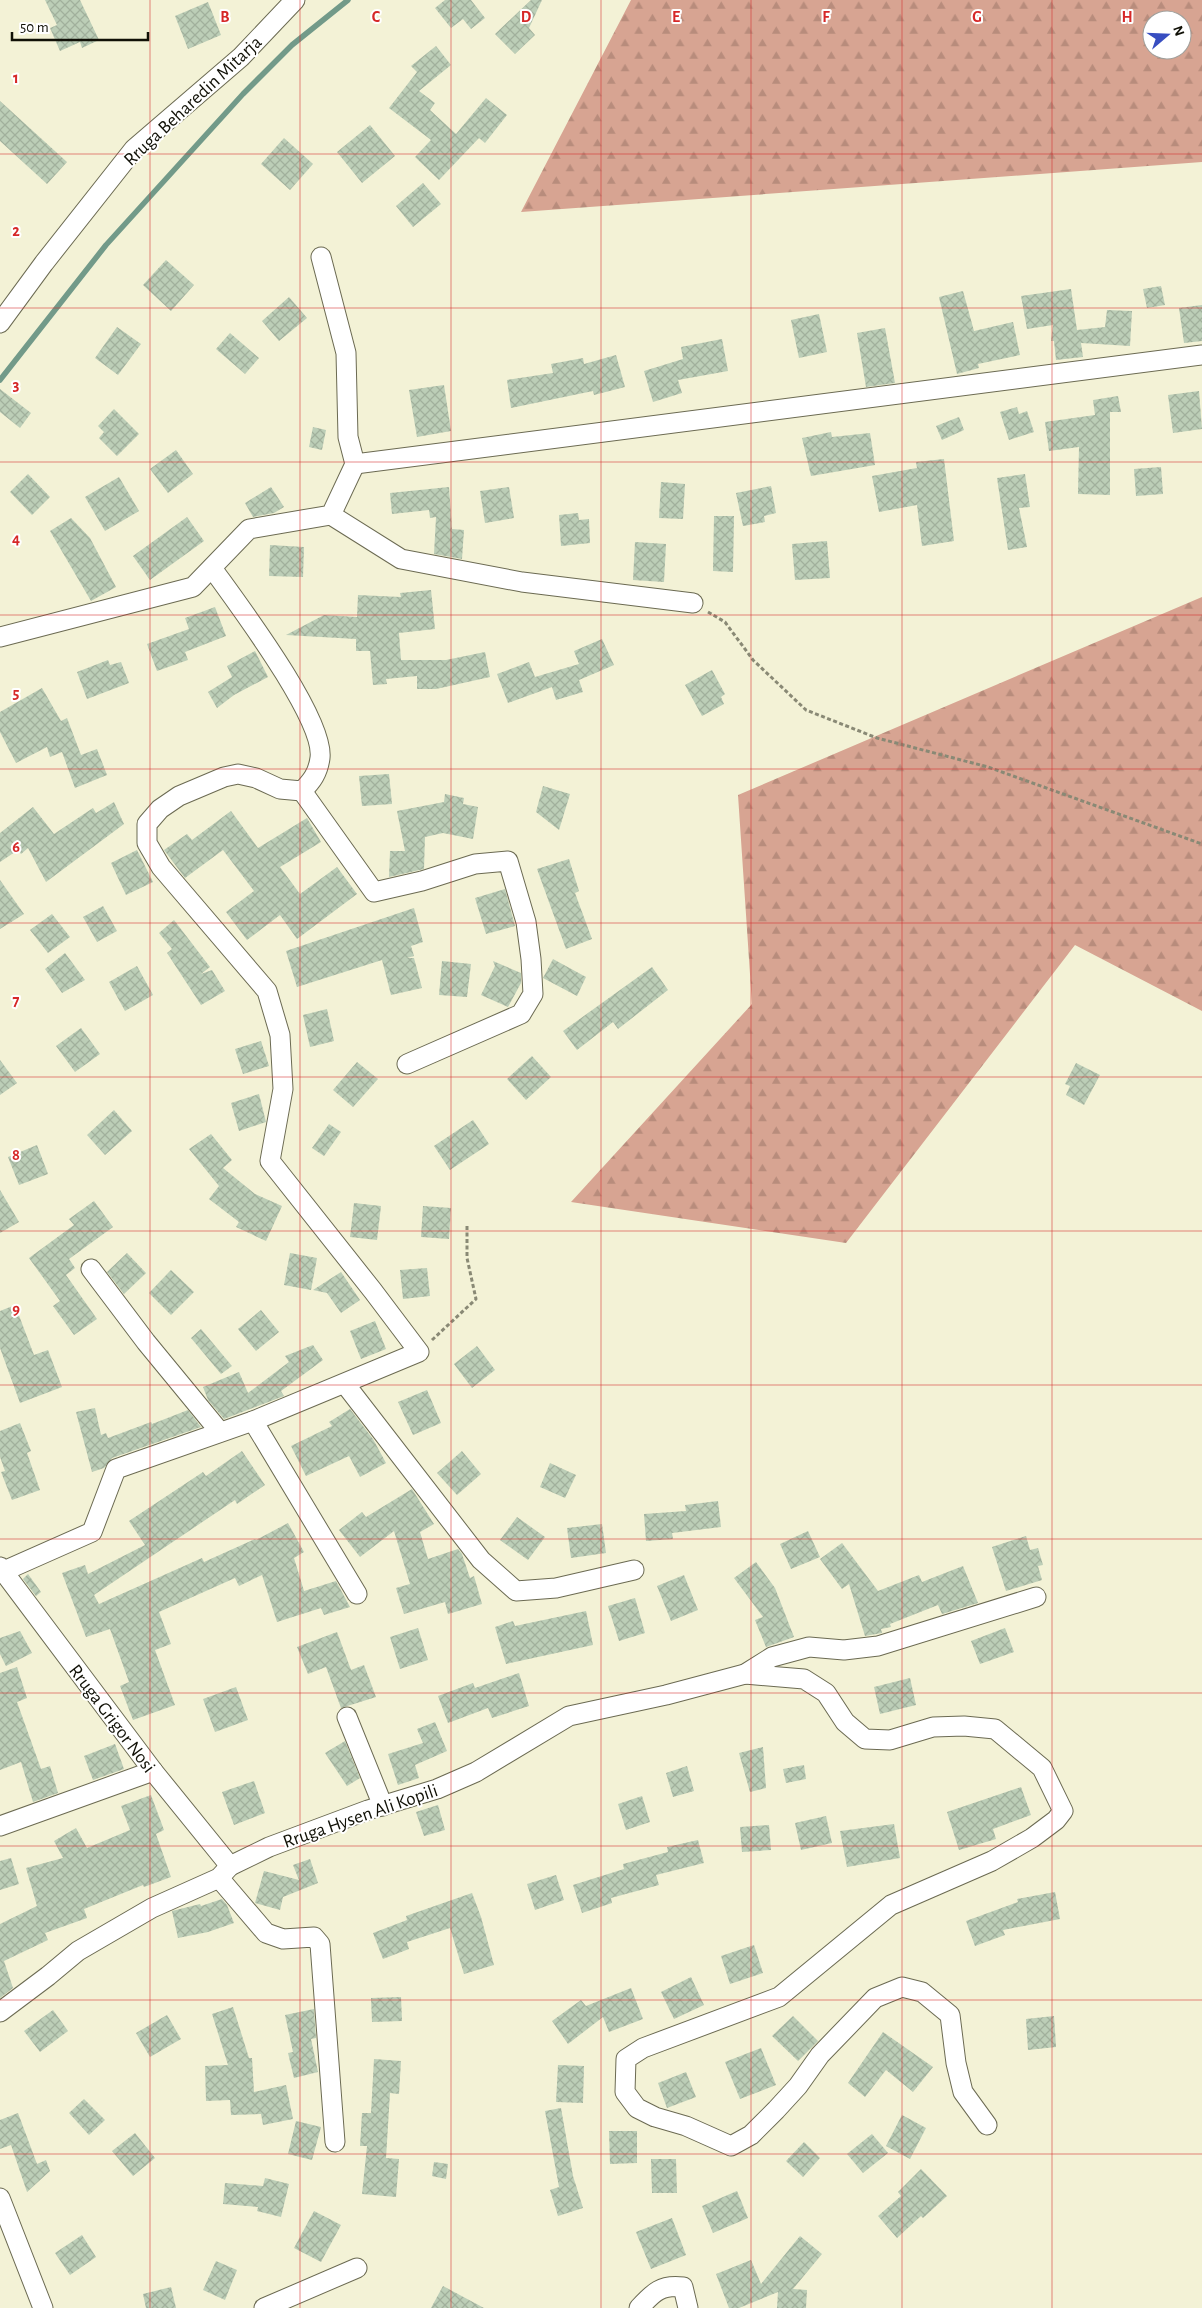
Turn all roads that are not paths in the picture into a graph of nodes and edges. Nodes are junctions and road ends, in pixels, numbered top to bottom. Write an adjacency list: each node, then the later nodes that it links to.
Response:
1 (295, 0): 3 (street, Rruga Beharedin Mitarja)
2 (321, 257): 5 (street)
3 (0, 323)
4 (1202, 355): 5 (street)
5 (355, 464): 6 (street)
6 (331, 515): 7 (street); 8 (street)
7 (212, 568): 9 (street); 10 (street)
8 (693, 603)
9 (0, 637)
10 (302, 791): 11 (street); 13 (street)
11 (407, 1064)
12 (91, 1269): 15 (street)
13 (345, 1384): 14 (street); 17 (street)
14 (253, 1421): 15 (street); 18 (street)
15 (220, 1432): 16 (street)
16 (2, 1569): 22 (street, Rruga Grigor Nosi)
17 (634, 1570)
18 (357, 1594)
19 (1036, 1597): 20 (street)
20 (745, 1674): 23 (street, Rruga Hysen Ali Kopili); 27 (street)
21 (347, 1717): 23 (street)
22 (153, 1771): 24 (street); 25 (street, Rruga Grigor Nosi)
23 (383, 1806): 25 (street, Rruga Hysen Ali Kopili)
24 (0, 1826)
25 (225, 1872): 26 (street, Rruga Hysen Ali Kopili); 28 (street, Rruga Grigor Nosi)
26 (0, 2012)
27 (987, 2125)
28 (335, 2142)
29 (0, 2198): 31 (street)
30 (357, 2268): 32 (street)
31 (43, 2308)
32 (264, 2308)
33 (639, 2308): 34 (street)
34 (688, 2308)

